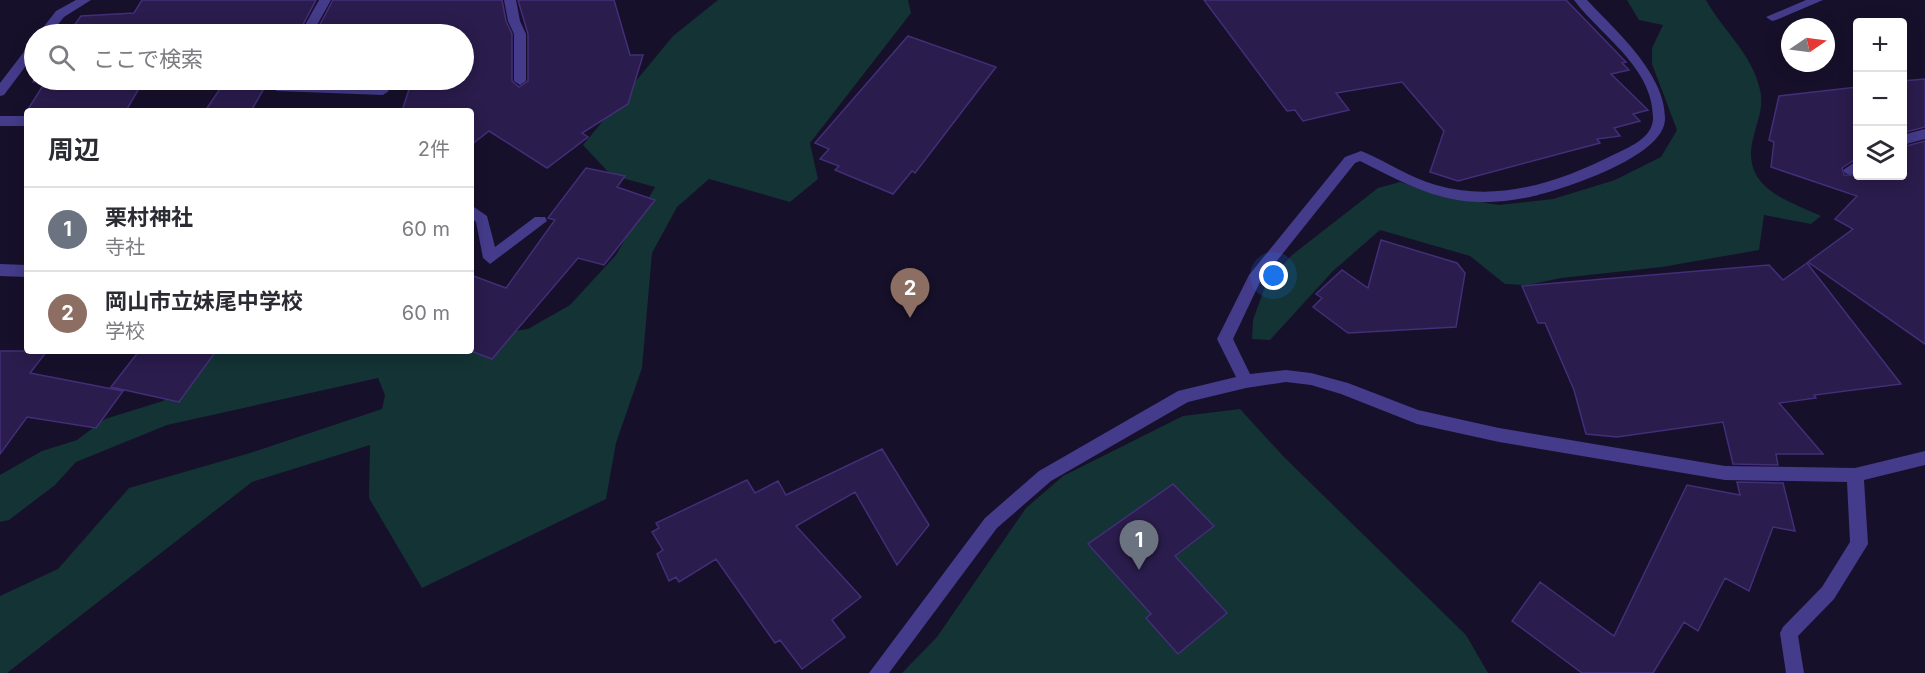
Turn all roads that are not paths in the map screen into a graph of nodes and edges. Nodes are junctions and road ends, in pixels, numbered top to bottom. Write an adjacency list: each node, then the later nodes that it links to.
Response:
1 (85, 0): 7 (street)
2 (325, 0): 8 (street)
3 (510, 0): 10 (street)
4 (1580, 0): 22 (street)
5 (1817, 0): 6 (street)
6 (1772, 17)
7 (52, 24)
8 (312, 24)
9 (24, 60): 13 (street)
10 (520, 81)
11 (356, 90): 12 (street)
12 (383, 91)
13 (0, 92)
14 (0, 120): 15 (street)
15 (24, 121)
16 (1925, 134): 17 (street)
17 (1907, 139)
18 (474, 213): 19 (street)
19 (540, 221)
20 (0, 270): 21 (street)
21 (24, 271)
22 (1246, 381): 24 (street); 25 (street)
23 (1924, 460): 24 (street)
24 (1855, 474): 26 (street)
25 (878, 673)
26 (1796, 673)

